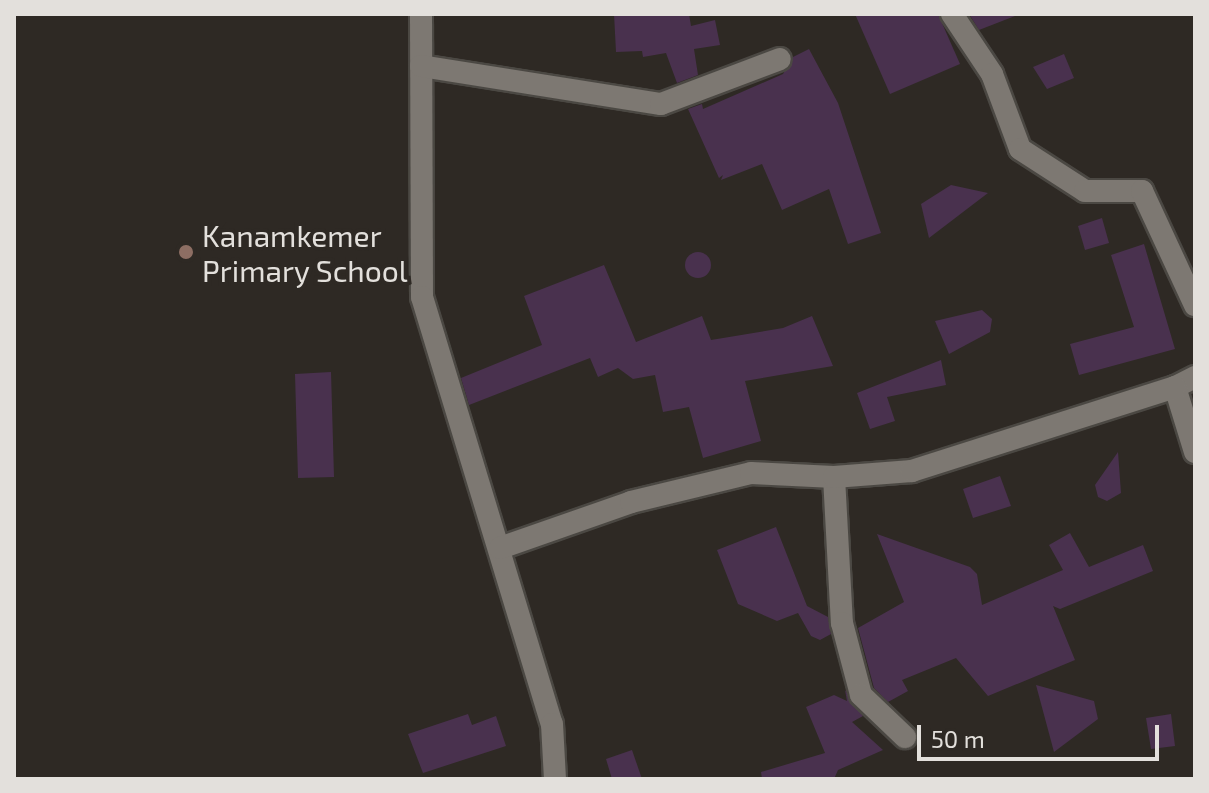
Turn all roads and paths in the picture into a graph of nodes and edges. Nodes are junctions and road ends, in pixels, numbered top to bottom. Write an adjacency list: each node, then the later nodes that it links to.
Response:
1 (421, 14): 4 (street)
2 (952, 14): 5 (street)
3 (780, 59): 4 (street)
4 (421, 66): 9 (street)
5 (1195, 305)
6 (1185, 382): 7 (street); 8 (street)
7 (1195, 452)
8 (834, 477): 9 (street); 10 (street)
9 (500, 548): 11 (street)
10 (905, 737)
11 (555, 779)

